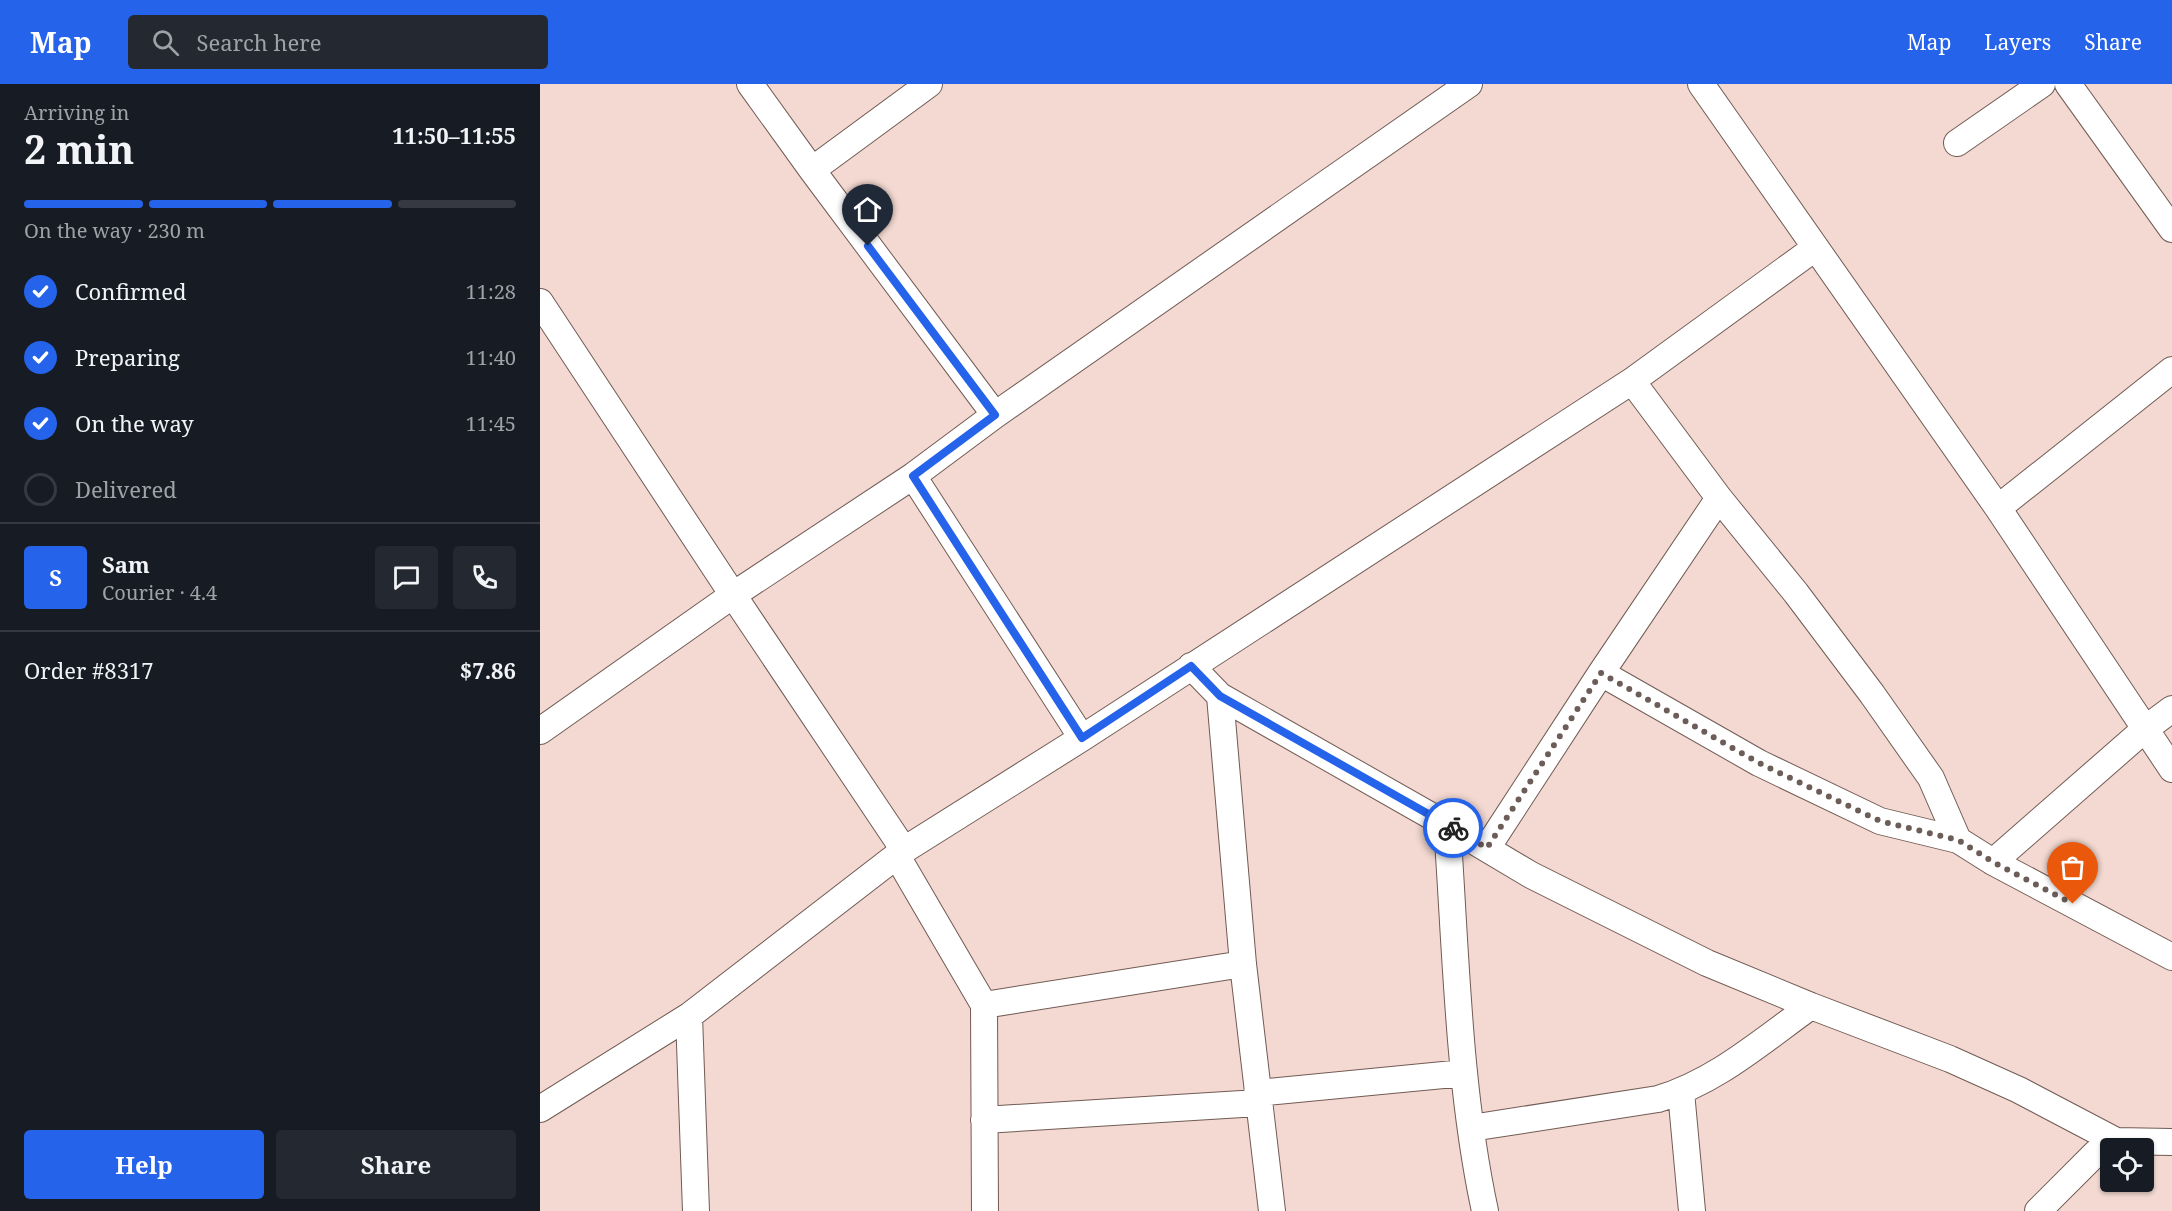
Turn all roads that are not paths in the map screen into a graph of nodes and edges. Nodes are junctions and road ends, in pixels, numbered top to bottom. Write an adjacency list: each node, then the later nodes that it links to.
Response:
1 (750, 84): 8 (street)
2 (929, 84): 8 (street)
3 (1469, 84): 14 (street)
4 (1701, 84): 10 (street)
5 (2042, 84): 7 (street)
6 (2068, 84): 9 (street)
7 (1957, 143)
8 (812, 171): 14 (street)
9 (2172, 229)
10 (1815, 248): 13 (street); 17 (street)
11 (540, 302): 18 (street)
12 (2172, 370): 17 (street)
13 (1632, 381): 16 (street); 19 (street)
14 (995, 415): 15 (street)
15 (913, 476): 18 (street); 25 (street)
16 (1719, 498): 20 (street); 28 (street)
17 (1998, 508): 23 (street)
18 (733, 595): 24 (street); 30 (street)
19 (1191, 666): 21 (street); 25 (street)
20 (1601, 673): 28 (street); 29 (street)
21 (1220, 696): 27 (street); 33 (street)
22 (2172, 709): 23 (street)
23 (2145, 729): 26 (street); 31 (street)
24 (540, 731)
25 (1082, 738): 30 (street)
26 (2172, 769)
27 (1447, 825): 29 (street); 37 (street)
28 (1958, 840): 31 (street)
29 (1487, 848): 35 (street)
30 (900, 853): 34 (street); 36 (street)
31 (1993, 862): 32 (street)
32 (2172, 957)
33 (1242, 964): 34 (street); 39 (street)
34 (984, 1005): 41 (street)
35 (1811, 1006): 38 (street); 43 (street)
36 (689, 1016): 40 (street); 47 (street)
37 (1464, 1073): 39 (street); 42 (street)
38 (1681, 1092): 42 (street); 51 (street)
39 (1257, 1098): 41 (street); 49 (street)
40 (540, 1109)
41 (984, 1120): 48 (street)
42 (1472, 1128): 50 (street)
43 (2110, 1138)
44 (2154, 1142): 45 (street)
45 (2172, 1142)
46 (2100, 1151): 52 (street)
47 (696, 1211)
48 (985, 1211)
49 (1272, 1211)
50 (1485, 1211)
51 (1692, 1211)
52 (2038, 1211)

